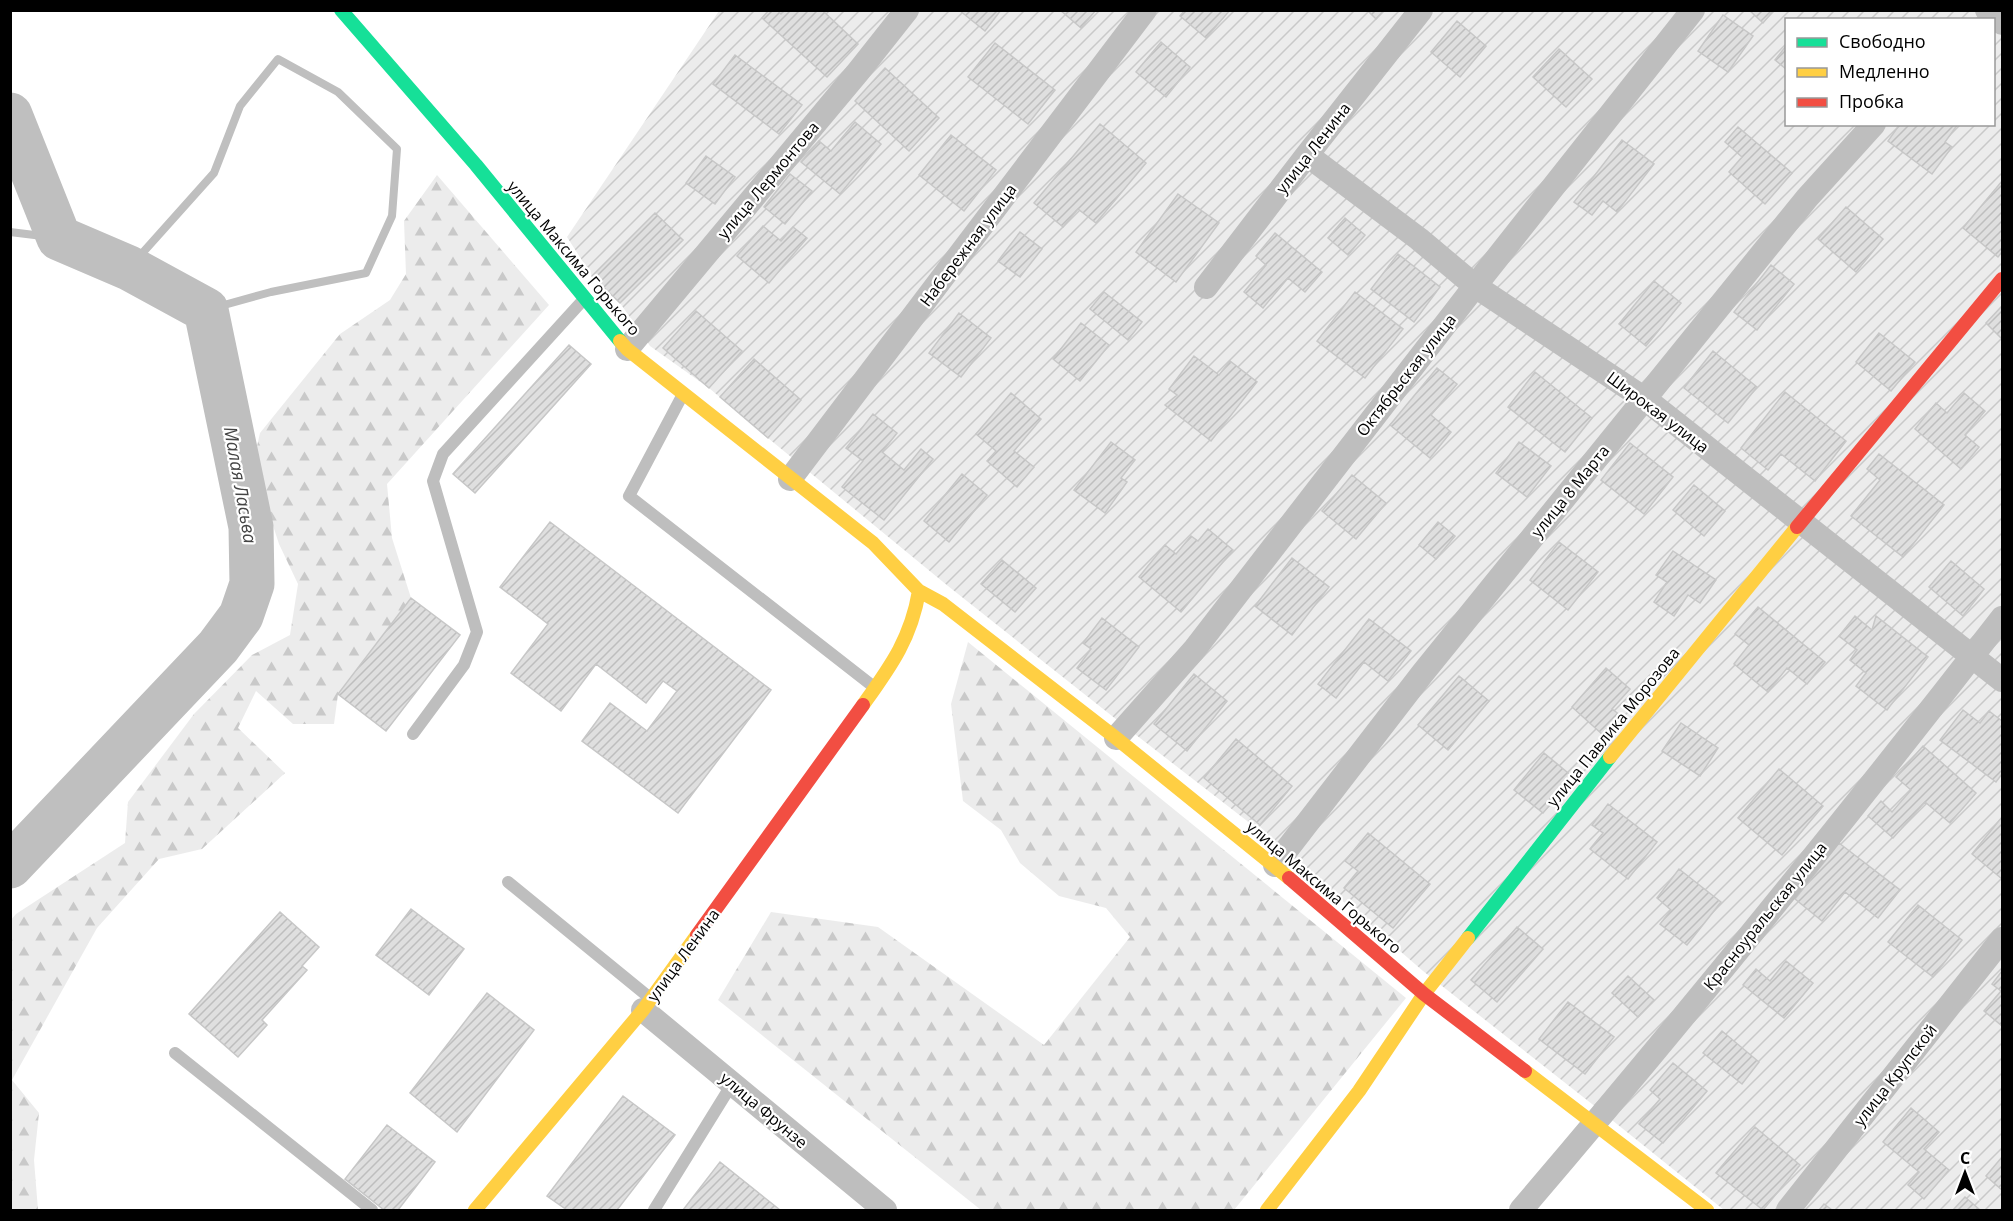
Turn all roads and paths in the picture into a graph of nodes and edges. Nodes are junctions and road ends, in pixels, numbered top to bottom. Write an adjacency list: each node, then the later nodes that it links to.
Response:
1 (341, 10): 13 (street, улица Максима Горького)
2 (907, 10): 14 (street, улица Лермонтова)
3 (1145, 10): 17 (street, Набережная улица)
4 (1421, 10): 9 (street, улица Ленина)
5 (1693, 10): 11 (street, Октябрьская улица)
6 (1987, 10): 7 (street)
7 (2002, 23)
8 (1872, 126): 16 (street, улица 8 Марта)
9 (1307, 155): 11 (street, Широкая улица); 12 (street, улица Ленина)
10 (2002, 279): 18 (street, улица Павлика Морозова)
11 (1475, 286): 16 (street, Широкая улица); 25 (street, Октябрьская улица)
12 (1206, 287)
13 (585, 298): 14 (street, улица Максима Горького); 24 (lane)
14 (627, 349): 15 (street, улица Максима Горького)
15 (683, 393): 17 (street, улица Максима Горького); 23 (lane)
16 (1645, 399): 18 (street, Широкая улица); 26 (street, улица 8 Марта)
17 (790, 479): 19 (street, улица Максима Горького)
18 (1801, 522): 21 (street, Широкая улица); 29 (street, улица Павлика Морозова)
19 (919, 591): 23 (street); 25 (street, улица Максима Горького)
20 (2002, 618): 21 (street, Красноуральская улица)
21 (1973, 656): 22 (street, Широкая улица); 33 (street, Красноуральская улица)
22 (2002, 680)
23 (875, 688): 30 (street, улица Ленина)
24 (413, 734)
25 (1116, 738): 26 (street, улица Максима Горького)
26 (1275, 865): 29 (street, улица Максима Горького)
27 (508, 882): 30 (lane)
28 (2002, 939): 41 (street, улица Крупской)
29 (1424, 994): 33 (street, улица Максима Горького); 38 (street, улица Павлика Морозова)
30 (647, 1004): 32 (street, улица Фрунзе); 35 (street, улица Ленина)
31 (175, 1053): 34 (lane)
32 (732, 1084): 36 (lane); 37 (street, улица Фрунзе)
33 (1594, 1125): 39 (street, Красноуральская улица); 40 (street, улица Максима Горького)
34 (372, 1210)
35 (475, 1210)
36 (654, 1210)
37 (885, 1210)
38 (1267, 1210)
39 (1521, 1210)
40 (1707, 1210)
41 (1788, 1210)

